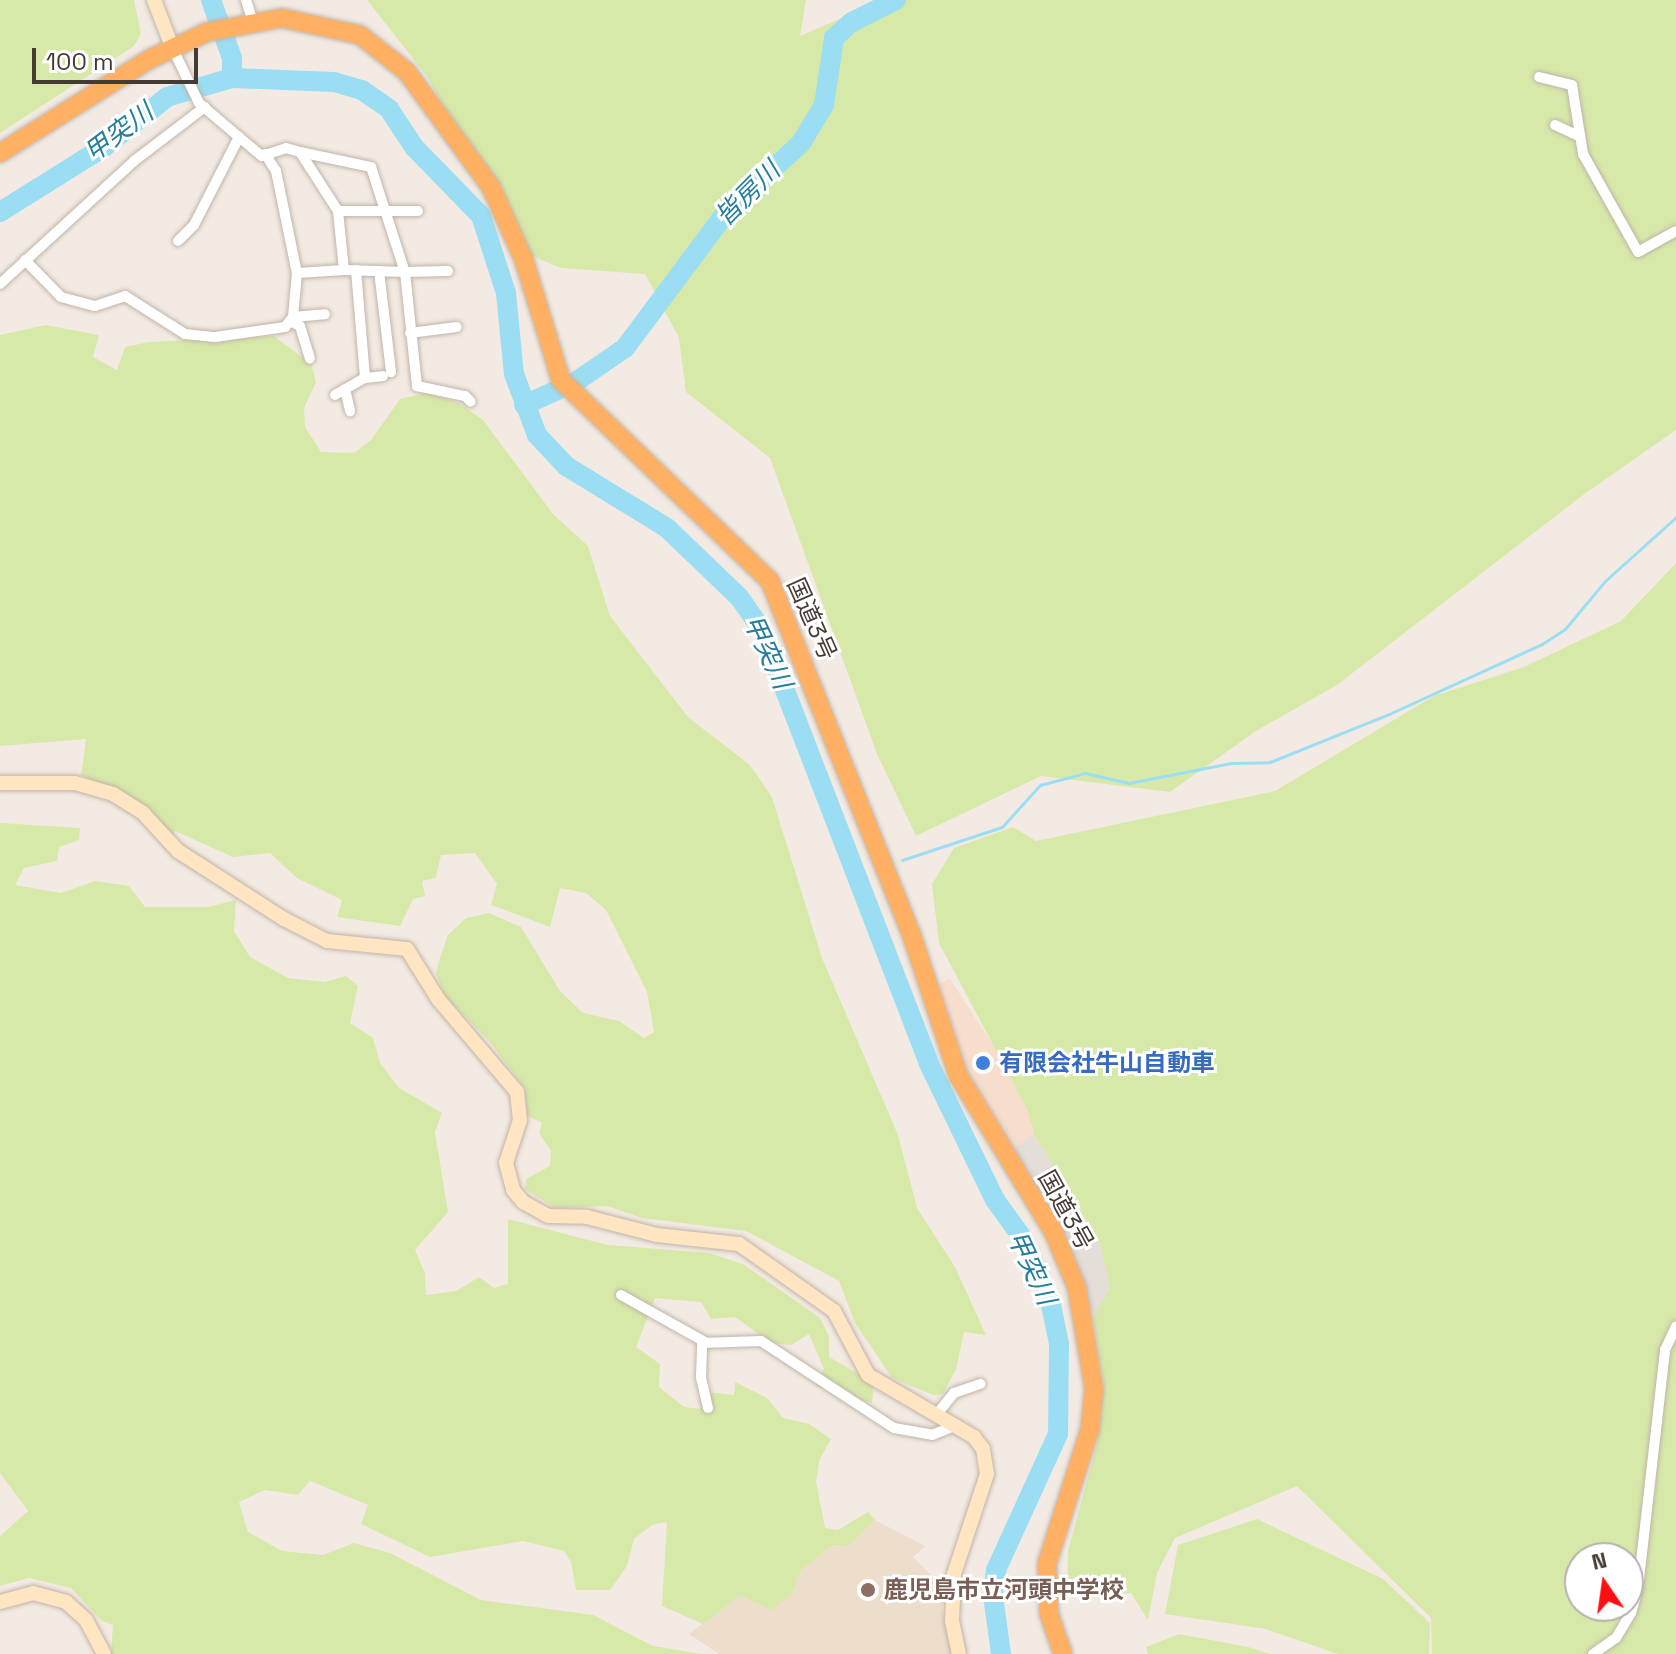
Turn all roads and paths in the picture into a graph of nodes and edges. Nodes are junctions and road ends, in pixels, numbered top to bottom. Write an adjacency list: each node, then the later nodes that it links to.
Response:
1 (154, 0): 4 (street)
2 (246, 0): 3 (street)
3 (252, 20): 4 (highway, 国道3号); 45 (highway, 国道3号)
4 (176, 55): 6 (street); 11 (highway, 国道3号)
5 (1539, 77): 8 (street)
6 (202, 105): 9 (street); 18 (street)
7 (1555, 125): 8 (street)
8 (1579, 136): 16 (street)
9 (239, 137): 12 (street); 17 (street)
10 (300, 152): 12 (street); 13 (street); 14 (street)
11 (0, 153)
12 (265, 154): 24 (street)
13 (338, 211): 14 (street); 19 (street)
14 (385, 211): 15 (street); 23 (street)
15 (418, 211)
16 (1676, 231)
17 (178, 241)
18 (25, 260): 25 (street); 27 (street)
19 (344, 270): 20 (street); 24 (street)
20 (356, 270): 21 (street); 31 (street)
21 (379, 271): 23 (street); 31 (street)
22 (448, 271): 23 (street)
23 (405, 272): 29 (street)
24 (297, 273): 27 (street)
25 (0, 284)
26 (325, 314): 27 (street)
27 (292, 319): 30 (street)
28 (457, 327): 29 (street)
29 (410, 333): 32 (street)
30 (310, 359)
31 (365, 378): 33 (street)
32 (471, 402)
33 (350, 411)
34 (0, 783): 40 (street)
35 (621, 1295): 37 (street)
36 (1676, 1326): 46 (street)
37 (705, 1342): 39 (street); 41 (street)
38 (980, 1384): 40 (street)
39 (708, 1408)
40 (937, 1414): 41 (street)
41 (957, 1425): 44 (street)
42 (0, 1602): 43 (street)
43 (104, 1654)
44 (959, 1654)
45 (1063, 1654)
46 (1593, 1654)

